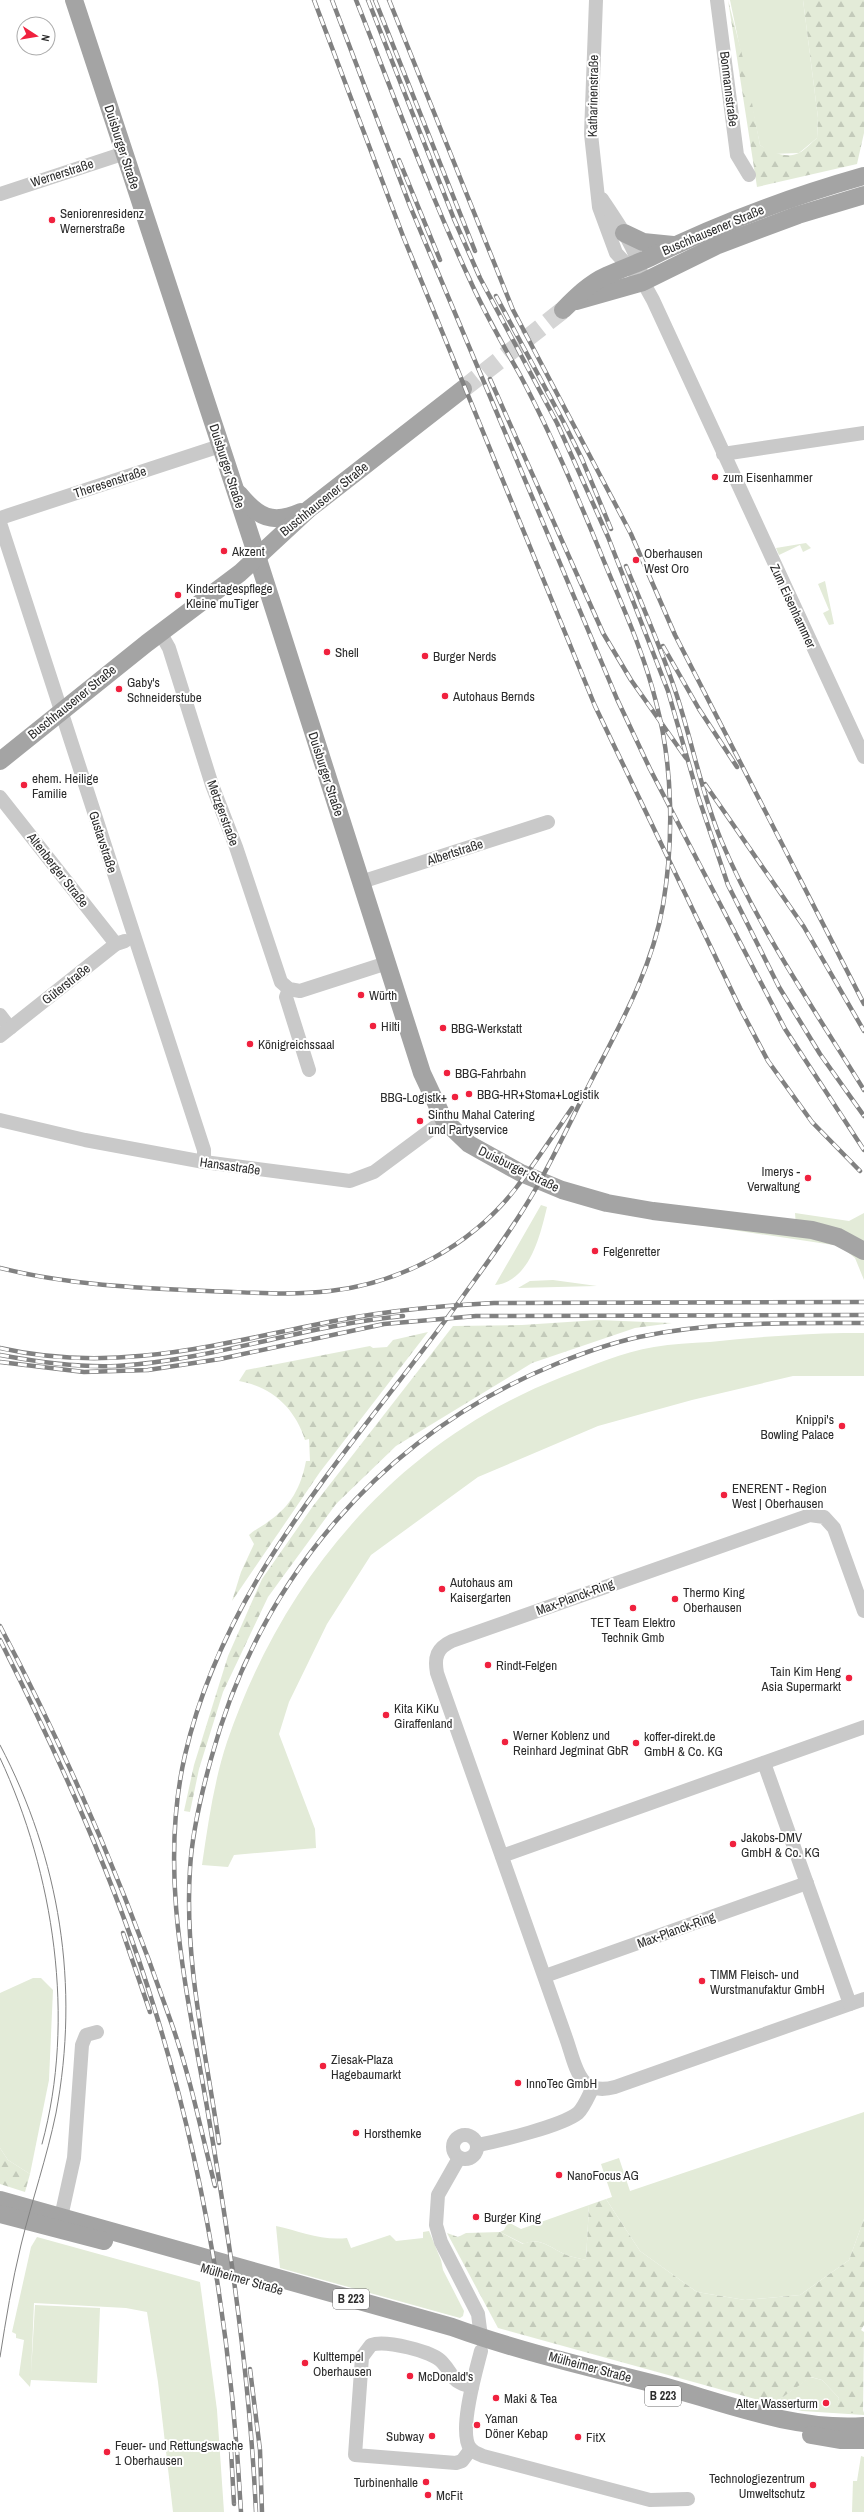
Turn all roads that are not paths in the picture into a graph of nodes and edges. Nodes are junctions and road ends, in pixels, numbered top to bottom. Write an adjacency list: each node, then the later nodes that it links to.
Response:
1 (74, 0): 4 (main road, Duisburger Straße)
2 (596, 0): 7 (street, Katharinenstraße)
3 (717, 0): 5 (street, Bonmannstraße)
4 (125, 153): 8 (street, Wernerstraße); 16 (main road, Duisburger Straße)
5 (749, 175)
6 (864, 176): 11 (main road, Buschhausener Straße)
7 (597, 192): 10 (street, Katharinenstraße); 12 (street, Katharinenstraße)
8 (0, 194)
9 (864, 195): 13 (main road, Buschhausener Straße)
10 (624, 233): 11 (main road); 12 (street, Katharinenstraße)
11 (673, 245): 12 (main road, Buschhausener Straße)
12 (633, 265): 13 (street, Katharinenstraße); 13 (main road, Buschhausener Straße)
13 (643, 282): 17 (street, Zum Eisenhammer)
14 (463, 389): 19 (main road, Buschhausener Straße)
15 (864, 432): 17 (street)
16 (220, 446): 18 (main road, Duisburger Straße); 20 (street, Theresenstraße)
17 (723, 454): 25 (street, Zum Eisenhammer)
18 (234, 488): 19 (main road); 22 (main road, Duisburger Straße)
19 (309, 509): 22 (main road, Buschhausener Straße)
20 (0, 518)
21 (0, 523): 24 (street, Gustavstraße)
22 (257, 556): 23 (main road, Buschhausener Straße); 29 (main road, Duisburger Straße)
23 (161, 634): 24 (main road, Buschhausener Straße); 33 (street, Metzgerstraße)
24 (62, 712): 26 (main road, Buschhausener Straße); 30 (street, Gustavstraße)
25 (864, 757)
26 (0, 761)
27 (0, 797): 31 (street, Altenberger Straße)
28 (548, 822): 29 (street, Albertstraße)
29 (361, 882): 32 (main road, Duisburger Straße)
30 (134, 938): 31 (street, Güterstraße); 39 (street, Gustavstraße)
31 (116, 944): 35 (street, Güterstraße)
32 (387, 963): 33 (street); 38 (main road, Duisburger Straße)
33 (289, 989): 36 (street)
34 (0, 1015): 35 (street)
35 (5, 1032)
36 (309, 1070)
37 (0, 1120): 39 (street, Hansastraße)
38 (444, 1120): 39 (street, Hansastraße); 40 (main road, Duisburger Straße)
39 (204, 1162)
40 (864, 1251)
41 (864, 1611): 44 (street, Max-Planck-Ring)
42 (864, 1727): 43 (street)
43 (764, 1763): 44 (street); 45 (street)
44 (502, 1856): 46 (street, Max-Planck-Ring)
45 (807, 1882): 46 (street, Max-Planck-Ring); 48 (street)
46 (545, 1976): 50 (street, Max-Planck-Ring)
47 (864, 1999): 48 (street)
48 (850, 2004): 50 (street)
49 (97, 2032): 55 (street)
50 (592, 2089): 51 (street)
51 (478, 2145): 52 (street); 52 (street)
52 (459, 2158): 57 (street)
53 (0, 2204): 54 (main road, Mülheimer Straße / B 223)
54 (26, 2214): 55 (main road, Mülheimer Straße / B 223); 56 (main road, Mülheimer Straße / B 223)
55 (61, 2217): 56 (main road, Mülheimer Straße / B 223)
56 (202, 2263): 57 (main road, Mülheimer Straße / B 223)
57 (481, 2344): 58 (street); 59 (main road, Mülheimer Straße / B 223); 60 (main road, Mülheimer Straße / B 223)
58 (472, 2387): 61 (street); 61 (street)
59 (864, 2426)
60 (864, 2440)
61 (471, 2449): 62 (street)
62 (688, 2499)

